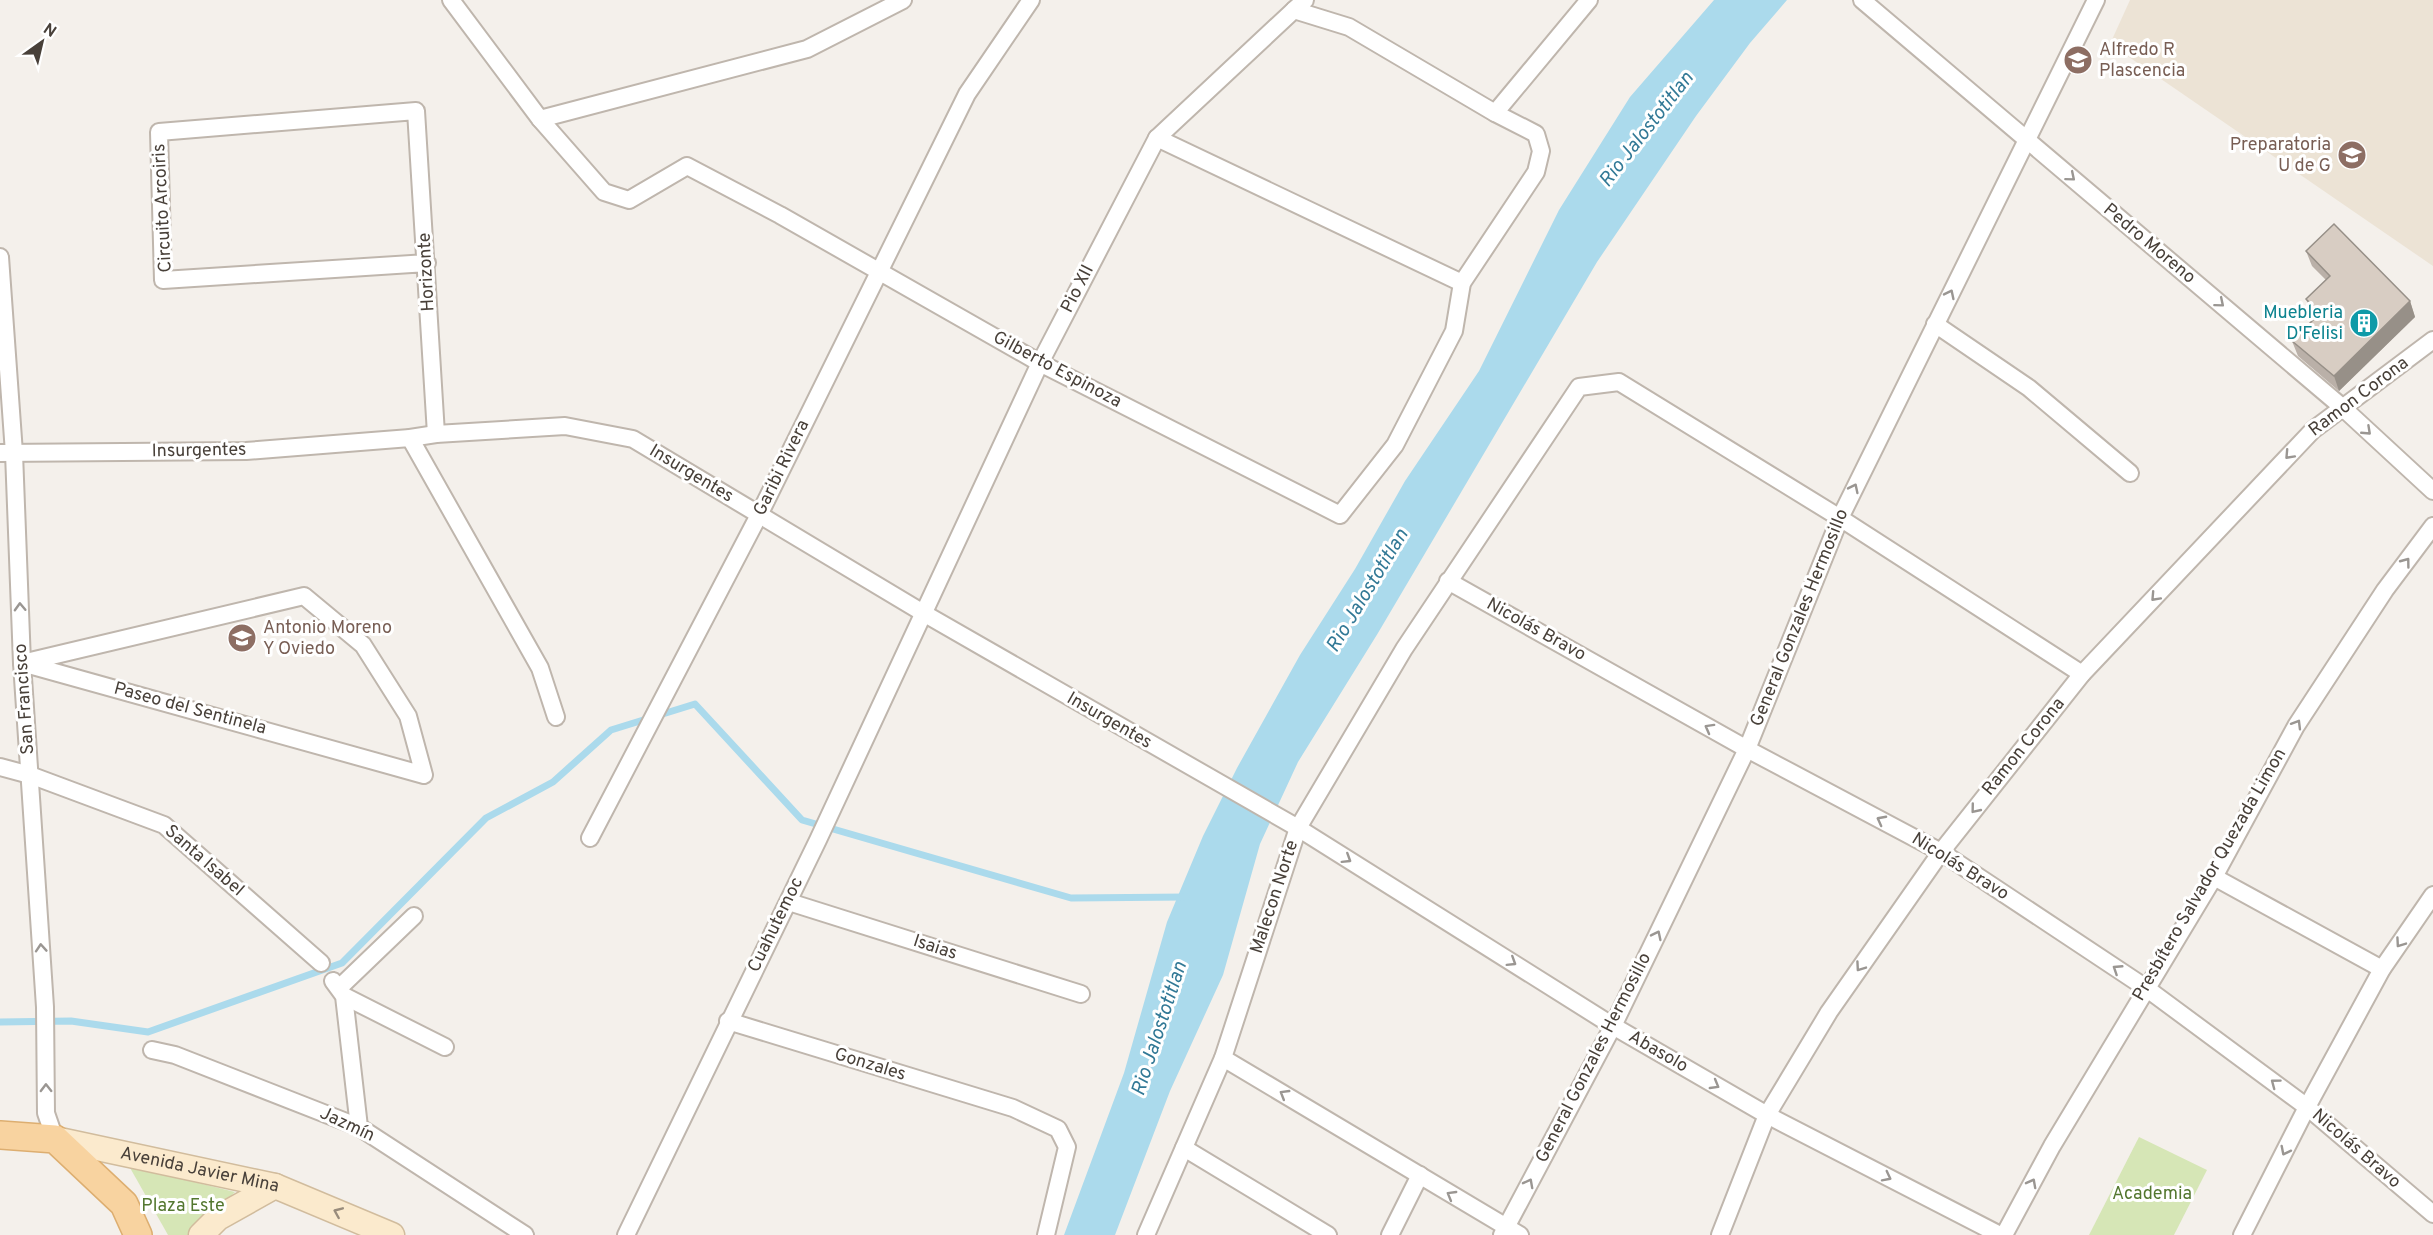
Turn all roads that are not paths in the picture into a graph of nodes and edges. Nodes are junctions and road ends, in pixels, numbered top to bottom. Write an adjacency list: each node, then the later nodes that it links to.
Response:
1 (452, 0): 10 (street)
2 (903, 0): 10 (street)
3 (1031, 0): 15 (street, Garibi Rivera)
4 (1589, 0): 9 (street)
5 (1862, 0): 12 (street, Pedro Moreno)
6 (2096, 0): 12 (street, General Gonzales Hermosillo)
7 (1300, 5): 9 (street); 11 (street, Pio XII)
8 (416, 111): 14 (street, Horizonte); 14 (street, Circuito Arcoiris)
9 (1495, 113): 16 (street)
10 (540, 119): 15 (street, Gilberto Espinoza)
11 (1156, 138): 16 (street); 19 (street, Pio XII)
12 (2026, 139): 17 (street, General Gonzales Hermosillo, one-way to 12); 20 (street, Pedro Moreno, one-way to 20)
13 (0, 257): 23 (street, San Francisco)
14 (427, 263): 21 (street, Horizonte)
15 (879, 272): 19 (street, Gilberto Espinoza); 26 (street, Garibi Rivera)
16 (1462, 283): 19 (street, Gilberto Espinoza)
17 (1935, 324): 24 (street); 27 (street, General Gonzales Hermosillo, one-way to 17)
18 (2433, 340): 20 (street, Ramon Corona)
19 (1040, 363): 30 (street, Pio XII)
20 (2342, 407): 25 (street, Pedro Moreno, one-way to 25); 32 (street, Ramon Corona, one-way to 32)
21 (435, 434): 22 (street, Insurgentes); 26 (street, Insurgentes)
22 (410, 438): 23 (street, Insurgentes); 33 (street)
23 (7, 453): 31 (street, San Francisco, one-way to 23)
24 (2130, 473)
25 (2433, 491)
26 (759, 515): 30 (street, Insurgentes); 38 (street, Garibi Rivera)
27 (1840, 518): 29 (street, Malecon Norte); 32 (street, Malecon Norte); 34 (street, General Gonzales Hermosillo)
28 (2433, 526): 40 (street, Presbítero Salvador Quezada Limon, one-way to 28)
29 (1448, 581): 34 (street, Nicolás Bravo, one-way to 29); 37 (street, Malecon Norte)
30 (925, 614): 37 (street, Insurgentes); 42 (street, Cuahutemoc)
31 (22, 663): 31 (street, Paseo del Sentinela); 36 (street, San Francisco)
32 (2082, 674): 39 (street, Ramon Corona, one-way to 39)
33 (556, 717)
34 (1747, 749): 39 (street, Nicolás Bravo, one-way to 34); 50 (street, General Gonzales Hermosillo, one-way to 34)
35 (0, 768): 36 (street, Santa Isabel)
36 (30, 775): 44 (street, Santa Isabel); 58 (street, San Francisco, one-way to 36)
37 (1298, 828): 50 (street, Abasolo, one-way to 50); 53 (street, Malecon Norte)
38 (590, 838)
39 (1941, 852): 47 (street, Nicolás Bravo, one-way to 39); 55 (street, Ramon Corona, one-way to 55)
40 (2214, 877): 45 (street); 47 (street, Presbítero Salvador Quezada Limon)
41 (2433, 895): 45 (street, one-way to 45)
42 (789, 902): 48 (street, Isaias); 49 (street, Cuahutemoc)
43 (414, 916): 46 (street)
44 (321, 963)
45 (2382, 969): 54 (street)
46 (339, 988): 51 (street); 56 (street)
47 (2146, 988): 54 (street, Nicolás Bravo, one-way to 47); 74 (street, Presbítero Salvador Quezada Limon, one-way to 47)
48 (1081, 994)
49 (728, 1021): 68 (street, Cuahutemoc); 69 (street, Gonzales)
50 (1613, 1026): 55 (street, Abasolo, one-way to 55); 63 (street, General Gonzales Hermosillo, one-way to 50)
51 (445, 1047)
52 (152, 1050): 56 (street, Jazmín)
53 (1223, 1058): 59 (street, Malecon Norte); 60 (street, one-way to 53)
54 (2307, 1107): 62 (street, Nicolás Bravo); 75 (street, one-way to 75)
55 (1767, 1115): 73 (street, Ramon Corona); 74 (street, Abasolo, one-way to 74)
56 (359, 1127): 67 (street, Jazmín)
57 (0, 1135): 58 (main road, Avenida Javier Mina)
58 (55, 1139): 61 (street, Avenida Javier Mina); 64 (main road)
59 (1184, 1148): 70 (street, Malecon Norte); 71 (street)
60 (1420, 1175): 63 (street, one-way to 60); 72 (street)
61 (275, 1186): 65 (street); 66 (street, Avenida Javier Mina, one-way to 61)
62 (2433, 1214)
63 (1509, 1232)
64 (138, 1235)
65 (201, 1235)
66 (392, 1235)
67 (525, 1235)
68 (626, 1235)
69 (1046, 1235)
70 (1146, 1235)
71 (1328, 1235)
72 (1390, 1235)
73 (1720, 1235)
74 (2002, 1235)
75 (2242, 1235)

